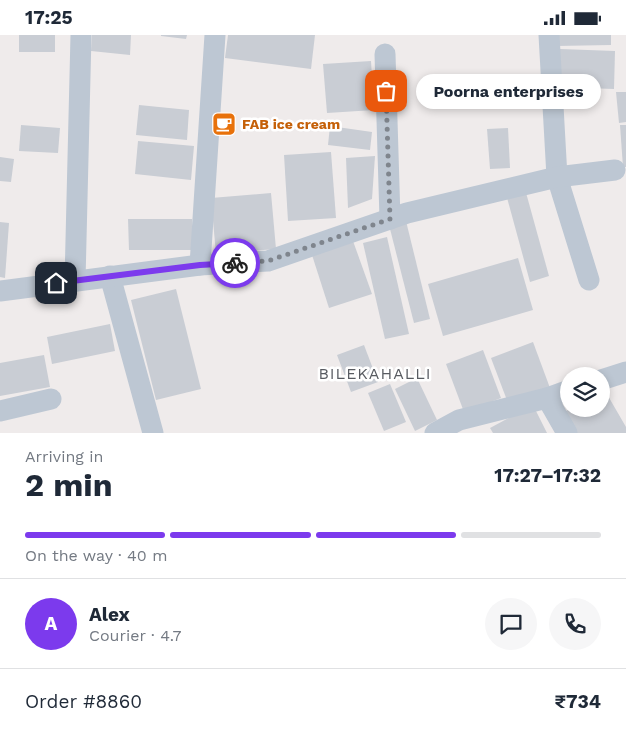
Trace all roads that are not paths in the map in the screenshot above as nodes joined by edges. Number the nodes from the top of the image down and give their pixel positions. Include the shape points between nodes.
1 (81, 35) edge
2 (216, 35) edge
3 (549, 35) edge
4 (385, 54) dead end
5 (615, 170) dead end
6 (557, 177) junction
7 (390, 219) junction
8 (200, 265) junction
9 (110, 276) junction
10 (588, 280) dead end
11 (75, 281) junction
12 (0, 291) edge
13 (626, 372) edge
14 (610, 377) edge
15 (560, 394) edge
16 (547, 398) junction
17 (51, 399) dead end
18 (0, 411) edge
19 (153, 433) edge
20 (434, 433) edge
21 (568, 433) edge

1 - 11 street
2 - 8 street
3 - 6 street
4 - 7 street
5 - 6 street
6 - 7 street
6 - 10 street
7 - 8 street via 268,261
8 - 9 street
9 - 11 street
9 - 19 street
11 - 12 street
13 - 14 street
15 - 16 street
16 - 20 street via 460,420
16 - 21 street
17 - 18 street

